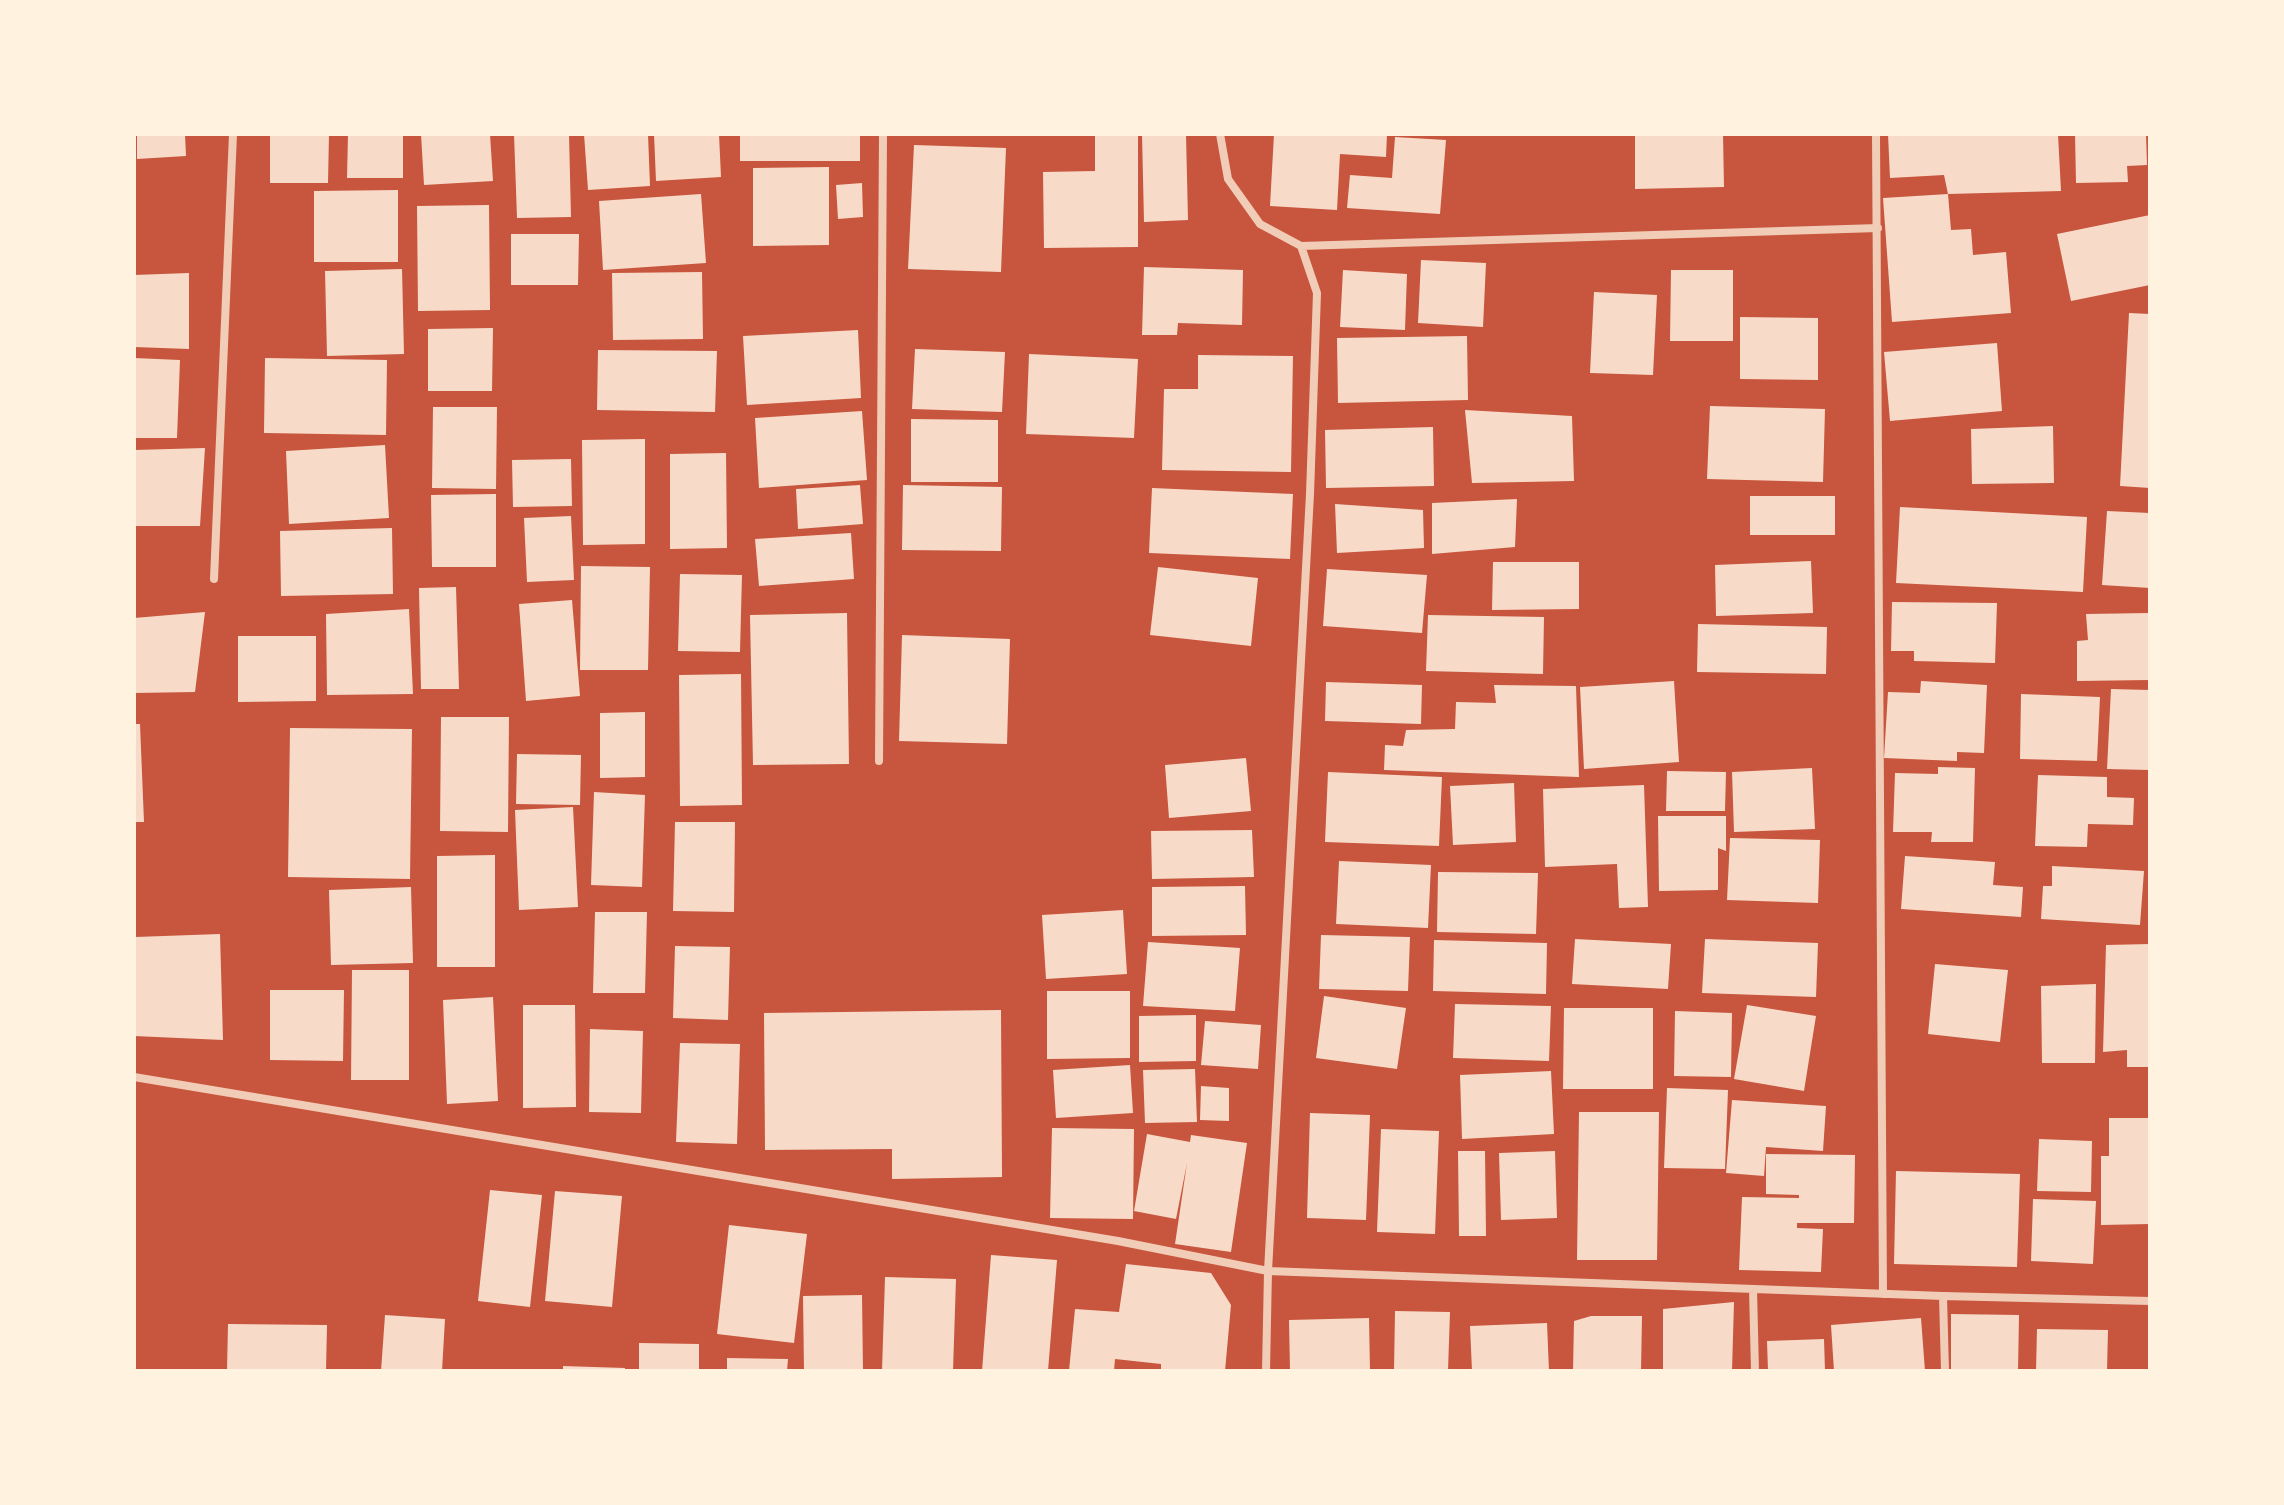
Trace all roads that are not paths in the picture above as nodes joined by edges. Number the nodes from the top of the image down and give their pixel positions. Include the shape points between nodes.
1 (233, 134) edge
2 (883, 134) edge
3 (1220, 134) edge
4 (1876, 134) edge
5 (1878, 228) junction
6 (1301, 246) junction
7 (214, 579) dead end
8 (879, 761) dead end
9 (134, 1077) edge
10 (1268, 1271) junction
11 (1753, 1289) junction
12 (1883, 1294) junction
13 (1943, 1296) junction
14 (2150, 1301) edge
15 (1266, 1371) edge
16 (1755, 1371) edge
17 (1945, 1371) edge

1 - 7 street
2 - 8 street
3 - 6 street via 1228,179 1260,224
4 - 5 street
5 - 6 street
5 - 12 street
6 - 10 street via 1317,293
9 - 10 street via 1118,1241
10 - 11 street
10 - 15 street
11 - 12 street
11 - 16 street
12 - 13 street
13 - 14 street
13 - 17 street

